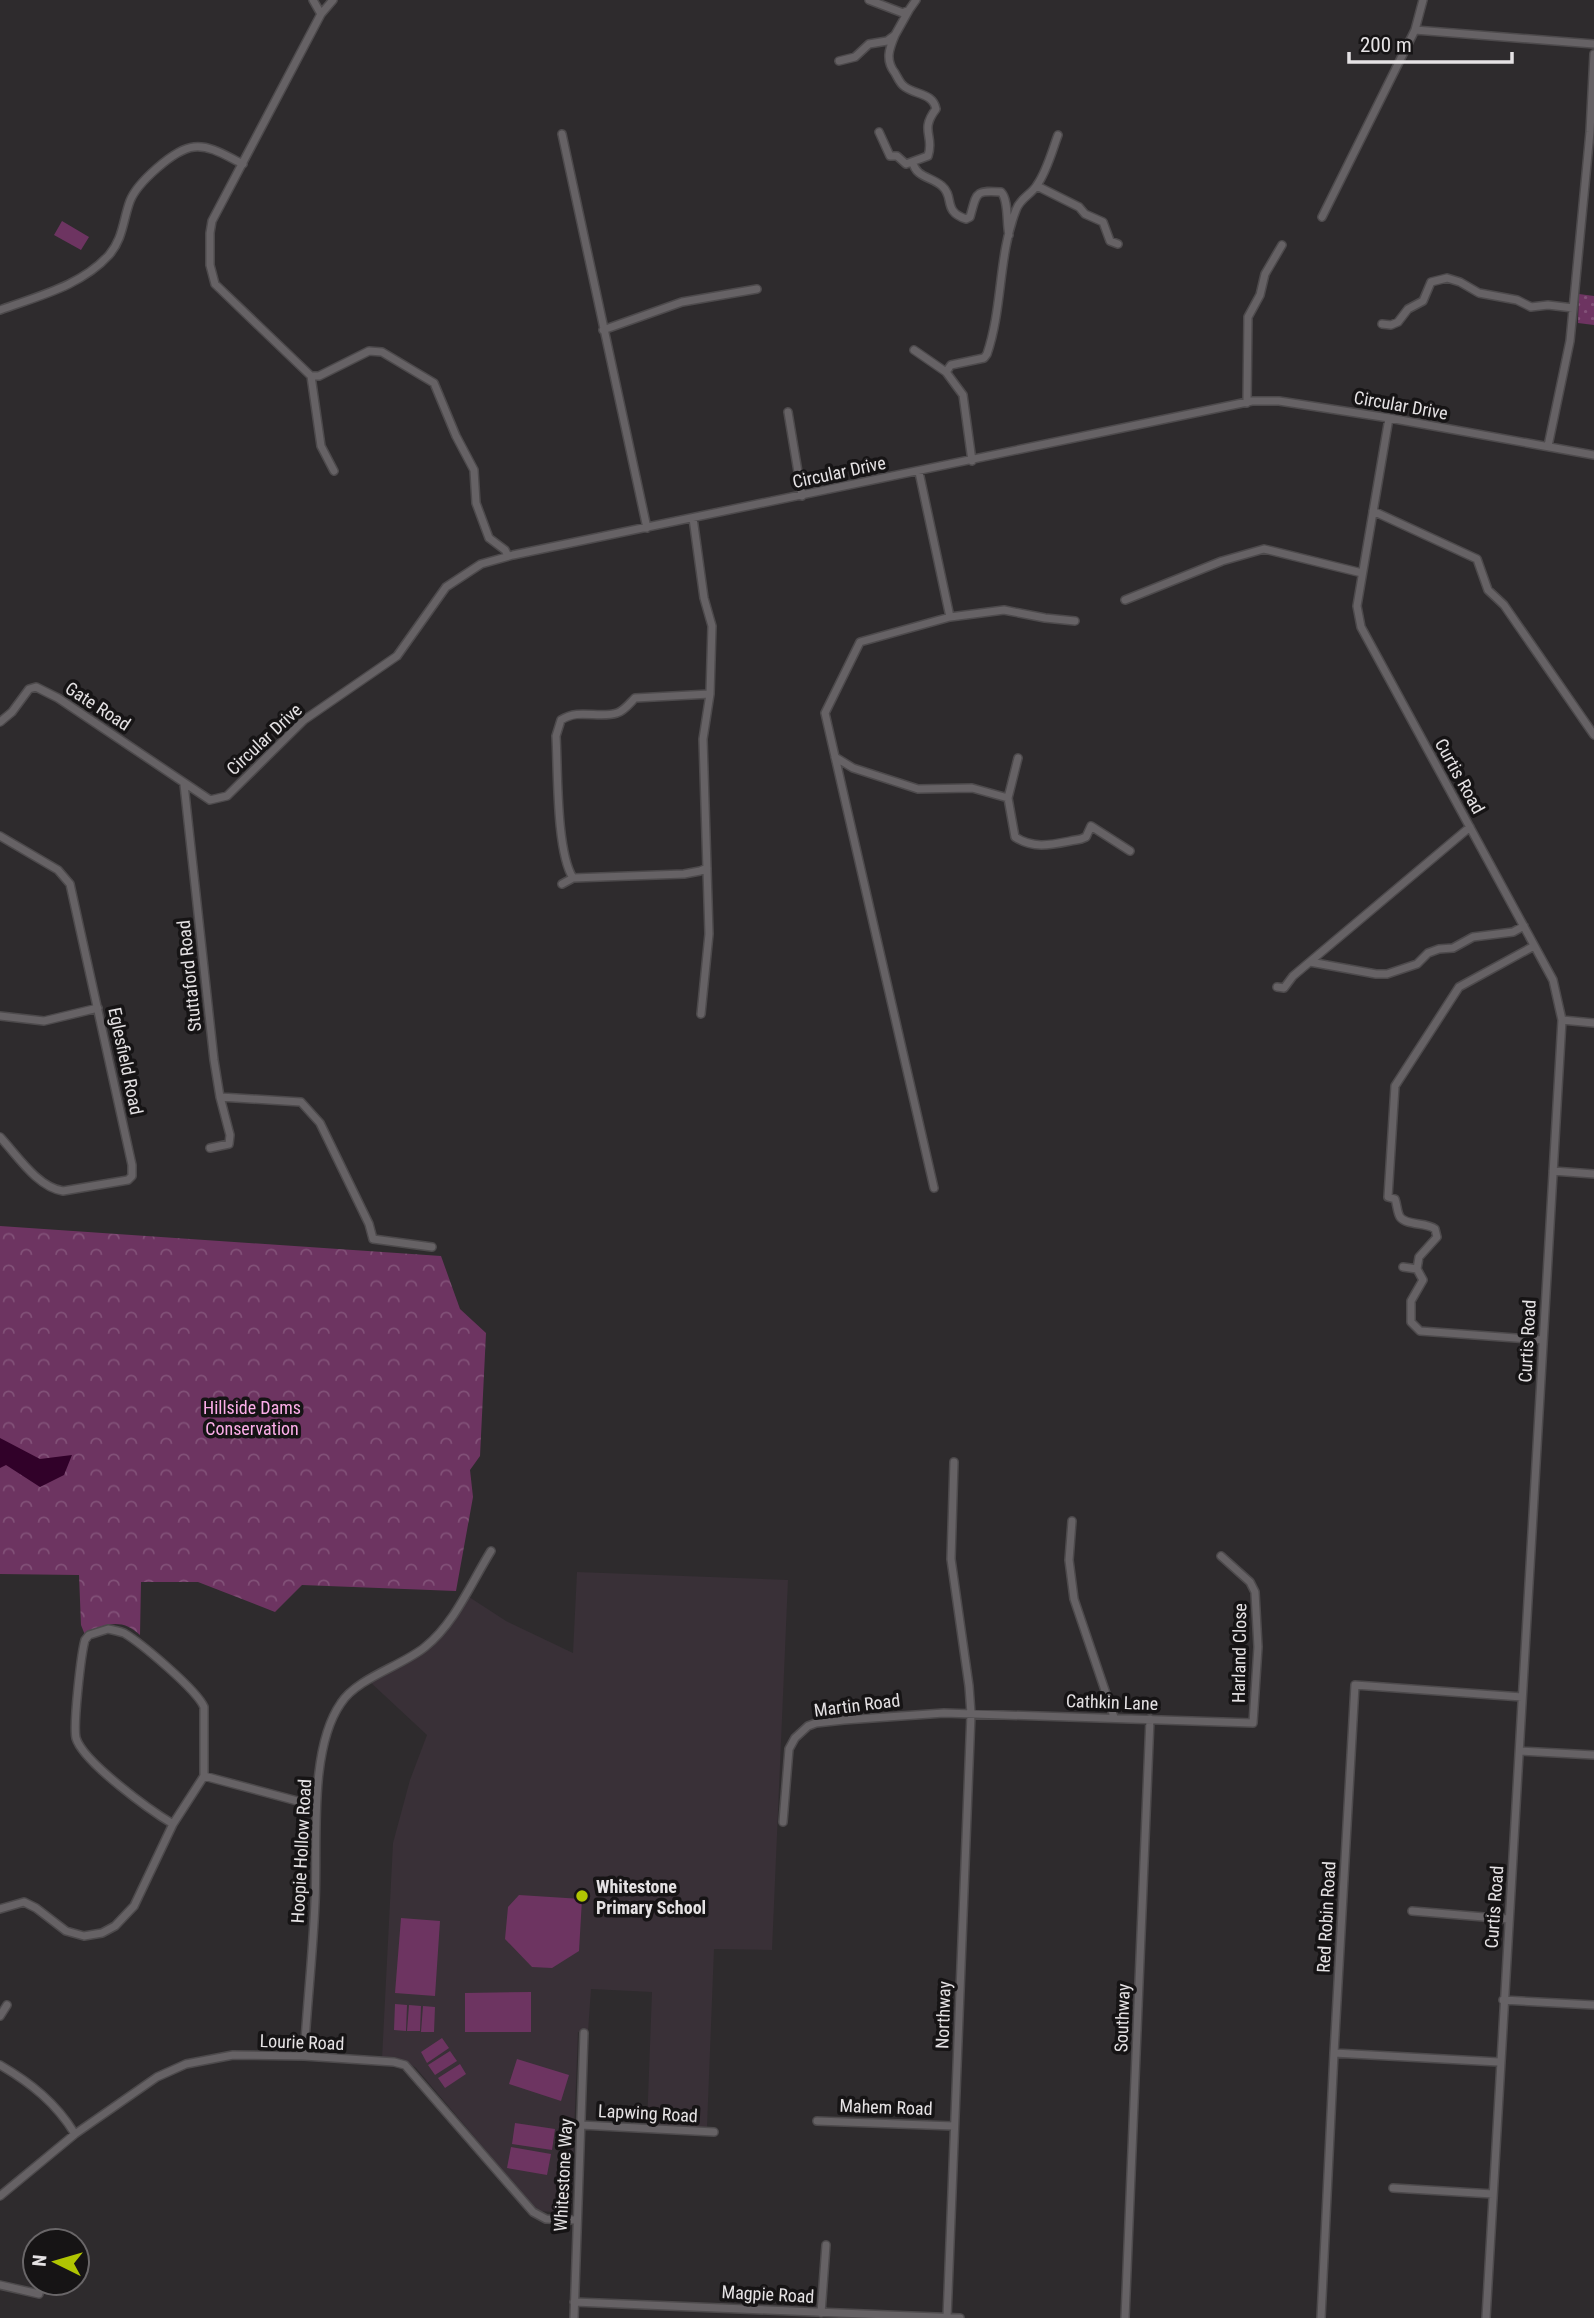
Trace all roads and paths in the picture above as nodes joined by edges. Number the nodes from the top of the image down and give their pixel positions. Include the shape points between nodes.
1 (313, 0) edge
2 (333, 0) edge
3 (869, 0) edge
4 (916, 0) edge
5 (1423, 0) edge
6 (909, 10) junction
7 (321, 15) junction
8 (1415, 30) junction
9 (895, 35) junction
10 (1594, 44) edge
11 (1594, 54) edge
12 (839, 61) dead end
13 (879, 132) dead end
14 (562, 134) dead end
15 (1058, 135) dead end
16 (914, 162) junction
17 (243, 164) junction
18 (1037, 186) junction
19 (1322, 217) dead end
20 (1009, 235) junction
21 (1118, 244) dead end
22 (1282, 245) dead end
23 (757, 289) dead end
24 (1573, 308) junction
25 (0, 310) edge
26 (1382, 324) dead end
27 (603, 330) junction
28 (914, 350) dead end
29 (946, 372) junction
30 (311, 376) junction
31 (1247, 402) junction
32 (788, 412) dead end
33 (1389, 418) junction
34 (1548, 446) junction
35 (1594, 455) edge
36 (972, 461) junction
37 (334, 471) dead end
38 (919, 472) junction
39 (802, 496) junction
40 (1373, 511) junction
41 (693, 518) junction
42 (647, 528) junction
43 (508, 556) junction
44 (1362, 573) junction
45 (1125, 600) dead end
46 (950, 617) junction
47 (1074, 621) dead end
48 (710, 694) junction
49 (0, 722) edge
50 (1594, 736) edge
51 (835, 757) junction
52 (1017, 758) dead end
53 (184, 784) junction
54 (1008, 798) junction
55 (1470, 827) junction
56 (0, 836) edge
57 (1130, 851) dead end
58 (707, 868) junction
59 (573, 878) junction
60 (562, 884) dead end
61 (1524, 926) junction
62 (1534, 946) junction
63 (1310, 962) junction
64 (1277, 987) dead end
65 (98, 1008) junction
66 (701, 1014) dead end
67 (0, 1016) edge
68 (1562, 1020) junction
69 (1594, 1023) edge
70 (220, 1097) junction
71 (0, 1137) edge
72 (210, 1147) dead end
73 (1553, 1171) junction
74 (1594, 1174) edge
75 (934, 1188) dead end
76 (432, 1247) dead end
77 (1403, 1267) dead end
78 (1418, 1269) junction
79 (1543, 1340) junction
80 (954, 1462) dead end
81 (1072, 1521) dead end
82 (491, 1551) dead end
83 (1221, 1556) dead end
84 (1522, 1697) junction
85 (971, 1714) junction
86 (1114, 1717) junction
87 (1150, 1719) junction
88 (1253, 1723) joint
89 (1521, 1751) junction
90 (1594, 1755) edge
91 (204, 1776) junction
92 (316, 1807) junction
93 (783, 1822) dead end
94 (173, 1824) junction
95 (0, 1909) edge
96 (1412, 1911) dead end
97 (1508, 1919) junction
98 (1503, 2000) junction
99 (7, 2005) dead end
100 (1594, 2005) edge
101 (0, 2016) edge
102 (584, 2033) dead end
103 (1334, 2053) junction
104 (304, 2056) junction
105 (1500, 2062) junction
106 (0, 2065) edge
107 (817, 2121) dead end
108 (581, 2125) junction
109 (954, 2126) junction
110 (714, 2132) dead end
111 (75, 2134) junction
112 (1393, 2188) dead end
113 (1493, 2194) junction
114 (0, 2196) edge
115 (576, 2220) junction
116 (826, 2245) dead end
117 (0, 2285) edge
118 (21, 2290) edge
119 (574, 2302) junction
120 (821, 2313) junction
121 (809, 2315) edge
122 (574, 2318) edge
123 (947, 2318) edge
124 (960, 2318) edge
125 (1125, 2318) edge
126 (1321, 2318) edge
127 (1486, 2318) edge

1 - 7 street
2 - 7 street
3 - 6 street via 902,13
4 - 6 street
5 - 8 street
6 - 9 street
7 - 17 street
8 - 10 street
8 - 19 street
9 - 12 street
9 - 16 street via 888,56 890,67 901,84 930,98 936,109 926,127 928,156
11 - 24 street
13 - 16 street via 890,156 906,164
14 - 27 street
15 - 18 street
16 - 20 street via 919,173 942,186 956,216 970,217 983,190 1001,192
17 - 25 street via 204,147 184,149 137,187 116,246 107,257 74,282
17 - 30 street via 211,227 212,276 218,289
18 - 20 street via 1021,200
18 - 21 street via 1103,222 1110,241
20 - 29 street via 987,354 951,365
22 - 31 street via 1248,317
23 - 27 street via 682,302
24 - 26 street via 1531,307 1479,293 1447,278 1431,282 1423,301 1408,309 1398,322
24 - 34 street
27 - 42 street
28 - 29 street
29 - 36 street via 963,395
30 - 37 street via 321,446
30 - 43 street via 369,351 382,352 434,383 474,470 476,503 489,538
31 - 33 street, Circular Drive via 1279,401
31 - 36 street, Circular Drive
32 - 39 street
33 - 34 street, Circular Drive
33 - 40 street, Curtis Road
34 - 35 street, Circular Drive
36 - 38 street, Circular Drive
38 - 39 street, Circular Drive
38 - 46 street
39 - 41 street, Circular Drive
40 - 44 street, Curtis Road
40 - 50 street via 1478,559 1488,590 1504,604
41 - 42 street, Circular Drive
41 - 48 street via 712,626
42 - 43 street, Circular Drive
43 - 53 street, Circular Drive via 481,564 446,587 397,656 304,720 227,796 210,800
44 - 45 street via 1264,549
44 - 55 street, Curtis Road via 1357,606 1361,627
46 - 47 street via 1004,610
46 - 51 street via 860,642 825,713
48 - 58 street via 703,739
48 - 59 street via 635,698 615,714 573,713 561,720 556,736 563,847
49 - 53 street, Gate Road via 36,687
51 - 54 street via 853,768 918,789 972,788
51 - 75 street
52 - 54 street
53 - 70 street, Stuttaford Road
54 - 57 street via 1014,837 1026,845 1081,839 1091,826
55 - 61 street, Curtis Road
55 - 63 street
56 - 65 street, Eglesfield Road via 68,880
58 - 59 street via 684,874
58 - 66 street via 709,934
59 - 60 street
61 - 62 street, Curtis Road
61 - 63 street via 1513,932 1473,937 1387,974
62 - 68 street, Curtis Road via 1553,980
62 - 78 street via 1459,987 1395,1086 1388,1197 1395,1199 1403,1219 1430,1225 1437,1237 1419,1257
63 - 64 street via 1284,988
65 - 67 street via 44,1021
65 - 71 street, Eglesfield Road via 132,1176 55,1190
68 - 69 street
68 - 73 street, Curtis Road
70 - 72 street, Stuttaford Road via 229,1144
70 - 76 street via 301,1102 320,1123 373,1239
73 - 74 street
73 - 79 street, Curtis Road
77 - 78 street
78 - 79 street via 1423,1280 1411,1301 1411,1322 1420,1331
79 - 84 street, Curtis Road
80 - 85 street, Northway via 951,1559
81 - 86 street via 1069,1560 1074,1599
82 - 92 street, Hoopie Hollow Road via 436,1637 340,1703 324,1745
83 - 88 street, Harland Close via 1250,1581 1255,1592 1258,1647
84 - 89 street, Curtis Road
84 - 103 street, Red Robin Road via 1355,1685
85 - 86 street, Cathkin Lane
85 - 93 street, Martin Road via 894,1715 808,1726 789,1748
85 - 109 street, Northway
86 - 87 street, Cathkin Lane
87 - 88 street, Cathkin Lane
87 - 125 street, Southway
89 - 90 street
89 - 97 street, Curtis Road
91 - 92 street
91 - 94 street
91 - 94 street via 205,1720 198,1698 125,1634 102,1630 89,1635 75,1730 79,1745 134,1799
92 - 104 street, Hoopie Hollow Road
94 - 95 street via 134,1906 102,1933 84,1936 66,1931 24,1902
96 - 97 street
97 - 98 street, Curtis Road
98 - 100 street
98 - 105 street, Curtis Road
99 - 101 street
102 - 108 street, Whitestone Way
103 - 105 street
103 - 126 street, Red Robin Road
104 - 111 street, Lourie Road via 233,2055 186,2064 157,2077
104 - 115 street, Lourie Road via 405,2064 533,2213 546,2219
105 - 113 street, Curtis Road
106 - 111 street via 48,2099
107 - 109 street, Mahem Road
108 - 110 street, Lapwing Road
108 - 115 street, Whitestone Way
109 - 123 street, Northway
111 - 114 street, Lourie Road
112 - 113 street
113 - 127 street, Curtis Road
115 - 119 street, Whitestone Way
116 - 120 street
117 - 118 street
119 - 121 street, Magpie Road
119 - 122 street, Whitestone Way
120 - 121 street, Magpie Road
120 - 123 street, Magpie Road
123 - 124 street, Magpie Road

